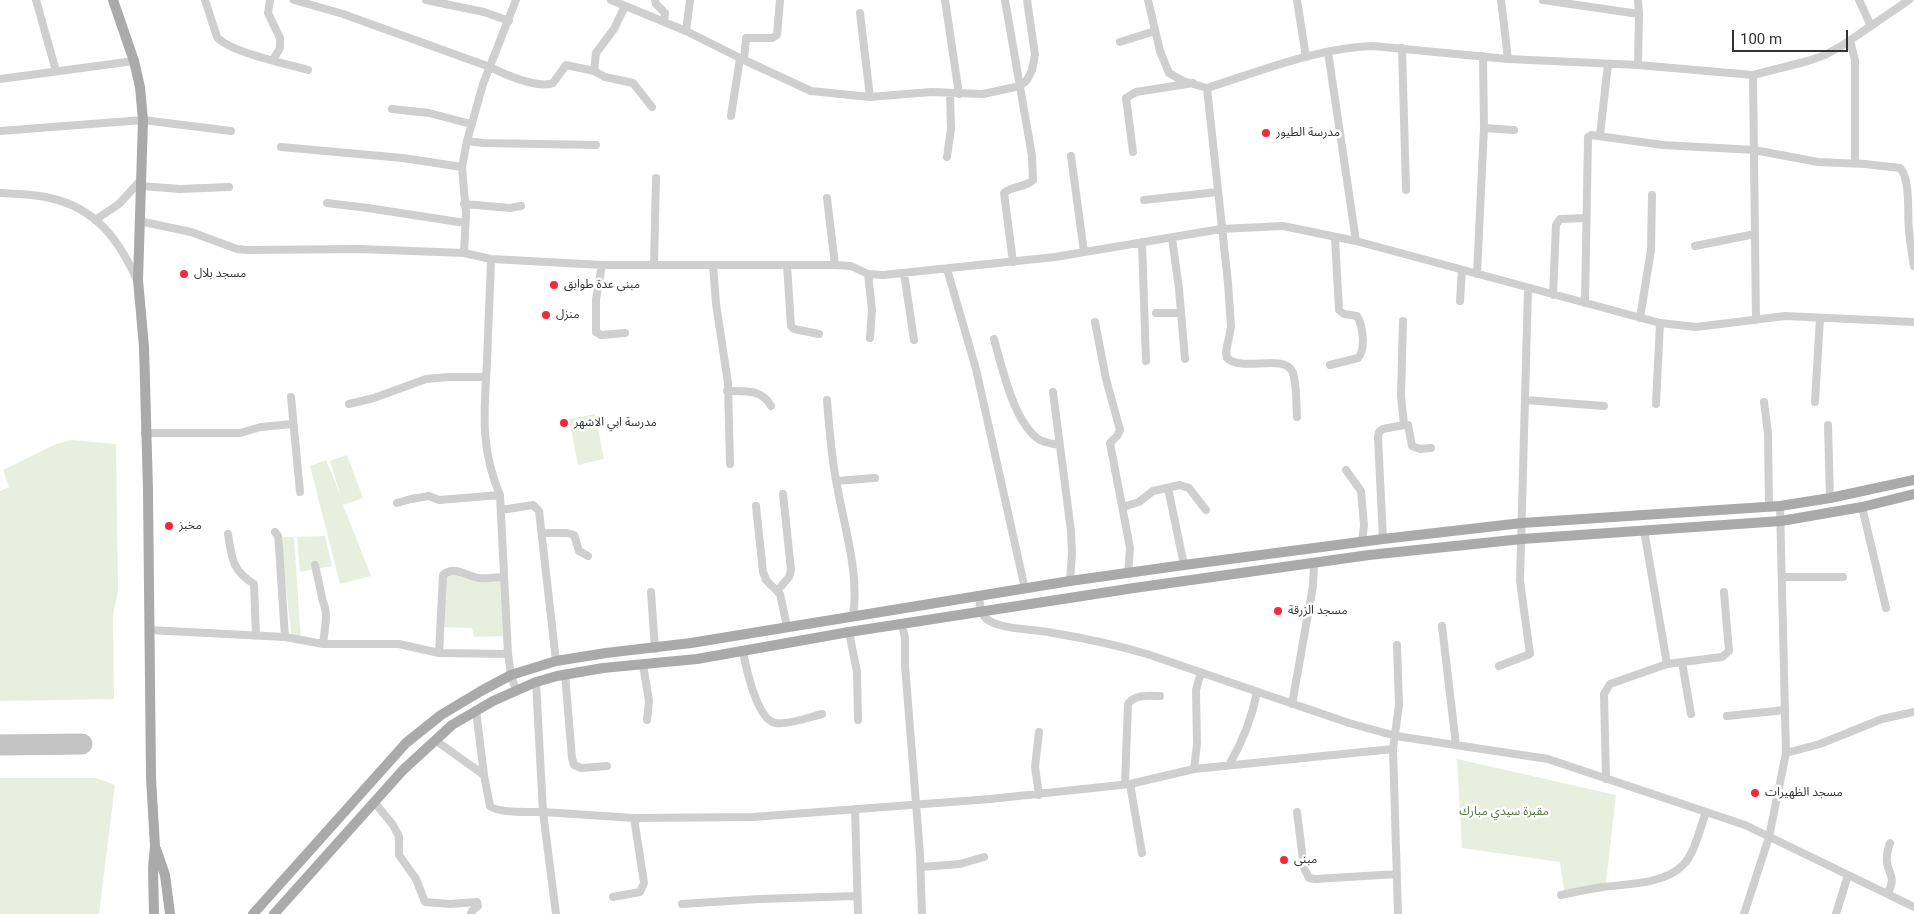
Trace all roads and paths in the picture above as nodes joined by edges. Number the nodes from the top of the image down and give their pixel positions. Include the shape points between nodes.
1 (36, 0) edge
2 (113, 0) edge
3 (206, 0) edge
4 (270, 0) edge
5 (294, 0) edge
6 (429, 0) edge
7 (516, 0) edge
8 (611, 0) edge
9 (655, 0) edge
10 (690, 0) edge
11 (780, 0) edge
12 (946, 0) edge
13 (1006, 0) edge
14 (1027, 0) edge
15 (1148, 0) edge
16 (1297, 0) edge
17 (1502, 0) edge
18 (1543, 0) edge
19 (1638, 0) edge
20 (1859, 0) edge
21 (1909, 0) edge
22 (624, 6) junction
23 (860, 13) dead end
24 (1639, 14) junction
25 (509, 21) junction
26 (664, 22) junction
27 (1871, 26) junction
28 (686, 31) junction
29 (1155, 31) junction
30 (1850, 41) junction
31 (1120, 42) dead end
32 (1402, 48) junction
33 (1328, 52) junction
34 (1483, 56) junction
35 (1306, 57) junction
36 (742, 59) junction
37 (1508, 59) junction
38 (273, 60) junction
39 (134, 61) junction
40 (1608, 64) junction
41 (1638, 65) junction
42 (490, 67) junction
43 (308, 70) dead end
44 (56, 71) junction
45 (594, 71) junction
46 (1753, 76) junction
47 (0, 79) edge
48 (1193, 83) junction
49 (1020, 86) junction
50 (1207, 88) junction
51 (950, 93) junction
52 (959, 94) junction
53 (870, 97) junction
54 (652, 107) dead end
55 (392, 109) dead end
56 (730, 116) dead end
57 (143, 120) junction
58 (471, 124) junction
59 (1484, 128) junction
60 (1514, 130) dead end
61 (0, 131) edge
62 (231, 131) dead end
63 (1600, 135) junction
64 (466, 141) junction
65 (596, 145) dead end
66 (281, 148) dead end
67 (1754, 150) junction
68 (1133, 152) dead end
69 (1071, 156) dead end
70 (947, 158) dead end
71 (1855, 163) junction
72 (462, 167) junction
73 (656, 178) dead end
74 (140, 184) junction
75 (1910, 186) edge
76 (229, 187) dead end
77 (1406, 190) dead end
78 (1218, 192) junction
79 (0, 193) edge
80 (1652, 195) dead end
81 (827, 198) dead end
82 (1144, 200) dead end
83 (327, 203) dead end
84 (464, 204) junction
85 (521, 206) dead end
86 (1586, 218) junction
87 (95, 220) junction
88 (139, 221) junction
89 (465, 223) junction
90 (1221, 229) junction
91 (1755, 234) junction
92 (1335, 237) junction
93 (1172, 238) junction
94 (1356, 241) junction
95 (1142, 242) junction
96 (1695, 246) dead end
97 (1084, 252) junction
98 (464, 253) junction
99 (491, 259) junction
100 (1013, 262) junction
101 (602, 265) junction
102 (654, 265) junction
103 (713, 265) junction
104 (787, 265) junction
105 (835, 265) junction
106 (1914, 266) edge
107 (947, 269) junction
108 (1462, 270) junction
109 (904, 273) junction
110 (868, 274) junction
111 (1477, 274) junction
112 (138, 280) junction
113 (1528, 288) junction
114 (1553, 295) junction
115 (1460, 301) dead end
116 (1585, 304) junction
117 (1156, 312) dead end
118 (1181, 313) junction
119 (1640, 318) junction
120 (1820, 318) junction
121 (1756, 320) junction
122 (1402, 321) dead end
123 (1096, 322) dead end
124 (1914, 322) edge
125 (1660, 323) junction
126 (625, 333) dead end
127 (819, 334) dead end
128 (870, 338) dead end
129 (994, 339) dead end
130 (914, 340) dead end
131 (1185, 359) dead end
132 (1146, 361) dead end
133 (1330, 365) dead end
134 (486, 377) junction
135 (727, 391) junction
136 (1053, 392) dead end
137 (291, 397) dead end
138 (827, 400) dead end
139 (1525, 400) junction
140 (1764, 402) dead end
141 (1815, 402) dead end
142 (349, 404) dead end
143 (1656, 404) dead end
144 (771, 406) dead end
145 (1604, 406) dead end
146 (1297, 417) dead end
147 (292, 424) junction
148 (1404, 425) junction
149 (1828, 425) dead end
150 (145, 433) junction
151 (1059, 444) junction
152 (1431, 448) dead end
153 (730, 464) dead end
154 (1346, 470) dead end
155 (875, 478) dead end
156 (1914, 480) edge
157 (836, 481) junction
158 (1168, 488) junction
159 (300, 492) dead end
160 (783, 494) dead end
161 (1914, 494) edge
162 (500, 495) junction
163 (1830, 498) junction
164 (397, 503) dead end
165 (756, 506) dead end
166 (1780, 506) junction
167 (1123, 507) junction
168 (1770, 507) junction
169 (1862, 507) junction
170 (501, 510) junction
171 (1206, 510) dead end
172 (1780, 521) junction
173 (1522, 523) junction
174 (1644, 530) junction
175 (275, 532) dead end
176 (543, 533) junction
177 (228, 534) dead end
178 (1383, 539) junction
179 (1522, 539) junction
180 (1362, 542) junction
181 (588, 556) dead end
182 (1314, 563) junction
183 (315, 565) dead end
184 (1184, 565) junction
185 (1128, 574) junction
186 (504, 577) junction
187 (1782, 577) junction
188 (1843, 577) dead end
189 (1070, 581) junction
190 (1025, 589) junction
191 (778, 590) junction
192 (651, 592) dead end
193 (1724, 592) dead end
194 (978, 596) junction
195 (1886, 608) dead end
196 (981, 612) junction
197 (853, 616) junction
198 (902, 624) junction
199 (1442, 626) dead end
200 (787, 627) junction
201 (149, 630) junction
202 (849, 632) junction
203 (256, 636) junction
204 (285, 637) junction
205 (322, 644) junction
206 (1397, 645) dead end
207 (655, 648) junction
208 (439, 652) junction
209 (743, 652) junction
210 (508, 654) junction
211 (556, 661) junction
212 (1682, 662) junction
213 (1666, 664) junction
214 (643, 665) junction
215 (1499, 666) dead end
216 (1201, 672) junction
217 (565, 674) junction
218 (511, 675) junction
219 (536, 682) junction
220 (516, 690) junction
221 (1257, 692) junction
222 (1160, 696) dead end
223 (1292, 704) junction
224 (476, 710) junction
225 (1785, 710) junction
226 (1914, 712) edge
227 (822, 714) dead end
228 (1691, 714) dead end
229 (1727, 716) dead end
230 (647, 720) dead end
231 (858, 720) dead end
232 (1039, 732) dead end
233 (1396, 736) junction
234 (436, 740) junction
235 (1456, 745) junction
236 (1393, 750) junction
237 (1786, 753) junction
238 (1229, 764) junction
239 (607, 766) dead end
240 (1194, 769) junction
241 (484, 775) junction
242 (1606, 778) junction
243 (1127, 784) junction
244 (1039, 795) junction
245 (375, 803) junction
246 (916, 804) junction
247 (855, 809) junction
248 (543, 812) junction
249 (1297, 812) dead end
250 (1706, 812) junction
251 (634, 818) junction
252 (1769, 837) junction
253 (1890, 843) dead end
254 (155, 846) junction
255 (1142, 853) dead end
256 (984, 857) dead end
257 (920, 867) junction
258 (1397, 874) junction
259 (1848, 875) junction
260 (1888, 894) junction
261 (1561, 895) dead end
262 (857, 896) junction
263 (613, 897) dead end
264 (682, 904) dead end
265 (1914, 907) edge
266 (154, 914) edge
267 (170, 914) edge
268 (253, 914) edge
269 (274, 914) edge
270 (471, 914) edge
271 (556, 914) edge
272 (858, 914) edge
273 (922, 914) edge
274 (1398, 914) edge
275 (1744, 914) edge
276 (1836, 914) edge
277 (1912, 914) edge

1 - 44 street
2 - 39 main road
3 - 38 street via 221,42
4 - 38 street via 268,12 280,38 280,48
5 - 42 street via 343,14
6 - 25 street
7 - 25 street
8 - 22 street
9 - 26 street via 665,13
10 - 28 street
11 - 36 street via 777,35 772,38 746,38
12 - 52 street
13 - 49 street
14 - 49 street via 1035,55 1032,70
15 - 29 street
16 - 35 street
17 - 37 street
18 - 24 street
19 - 24 street
20 - 27 street
21 - 27 street
22 - 26 street
22 - 45 street via 614,29 596,53
23 - 53 street
24 - 41 street
25 - 42 street
26 - 28 street
27 - 30 street
28 - 36 street
29 - 31 street
29 - 48 street via 1169,73
30 - 46 street via 1808,61
30 - 71 street via 1855,60
32 - 33 street via 1360,46
32 - 34 street
32 - 77 street
33 - 35 street
33 - 94 street
34 - 37 street
34 - 59 street
35 - 50 street
36 - 53 street via 812,91
36 - 56 street
37 - 40 street
38 - 43 street
39 - 44 street
39 - 57 main road
40 - 41 street
40 - 63 street
41 - 46 street
42 - 45 street via 541,85 553,83 566,66
42 - 58 street
44 - 47 street
45 - 54 street via 634,84
46 - 67 street
48 - 50 street
48 - 68 street via 1136,92 1126,98
49 - 52 street via 983,94
49 - 100 street via 1033,180 1004,193
50 - 78 street
51 - 52 street
51 - 53 street
51 - 70 street via 952,116
55 - 58 street via 430,113
57 - 61 street
57 - 62 street
57 - 74 main road
58 - 64 street
59 - 60 street
59 - 111 street
63 - 67 street via 1663,145
63 - 86 street via 1588,137
64 - 65 street
64 - 72 street
66 - 72 street via 403,158
67 - 71 street via 1818,162
67 - 91 street
69 - 97 street
71 - 75 street via 1900,168
72 - 84 street
73 - 102 street
74 - 76 street via 180,189
74 - 87 street
74 - 88 main road
75 - 106 street via 1909,229
78 - 82 street
78 - 90 street
79 - 87 street via 58,200 81,209
80 - 119 street via 1651,250
81 - 105 street
83 - 89 street
84 - 85 street
84 - 89 street
86 - 114 street via 1560,219 1556,225
86 - 116 street
87 - 112 street via 117,242
88 - 98 street via 191,232 237,249
88 - 112 main road
89 - 98 street
90 - 92 street via 1283,226
90 - 93 street
90 - 146 street via 1231,327 1227,358 1244,365 1282,363 1289,366 1293,373
91 - 96 street
91 - 121 street
92 - 94 street
92 - 133 street via 1339,310 1357,316 1362,348 1358,358
93 - 95 street
93 - 118 street
94 - 108 street
95 - 97 street
95 - 132 street
97 - 100 street
98 - 99 street
99 - 101 street
99 - 134 street
100 - 107 street
101 - 102 street
101 - 126 street via 596,299 596,332 601,335
102 - 103 street
103 - 104 street
103 - 135 street
104 - 105 street
104 - 127 street via 791,326 794,330
105 - 110 street via 851,266
107 - 109 street
107 - 190 street via 976,369
108 - 111 street
108 - 115 street
109 - 110 street
109 - 130 street
110 - 128 street via 872,310
111 - 113 street
112 - 150 main road via 144,347
113 - 114 street
113 - 139 street
114 - 116 street
116 - 119 street
117 - 118 street
118 - 131 street
119 - 125 street
120 - 121 street via 1785,316
120 - 124 street
120 - 141 street
121 - 125 street via 1696,327
122 - 148 street
123 - 167 street via 1106,379 1120,430 1110,443
125 - 143 street
129 - 151 street via 1008,391 1024,422 1039,439
134 - 142 street via 426,379
134 - 162 street via 486,452
135 - 144 street via 758,393
135 - 153 street
136 - 151 street
137 - 147 street
138 - 157 street
139 - 145 street
139 - 173 street
140 - 168 street
147 - 150 street via 240,433
147 - 159 street
148 - 152 street via 1410,428 1412,446 1420,450
148 - 178 street via 1379,432
149 - 163 street
150 - 201 main road
151 - 189 street via 1071,531
154 - 180 street via 1361,491
155 - 157 street
156 - 163 main road
157 - 197 street via 854,581 856,601
158 - 167 street via 1153,491 1140,502
158 - 171 street via 1180,485 1189,488
158 - 184 street
160 - 191 street via 791,570
161 - 169 main road
162 - 164 street via 439,500 429,496
162 - 170 street
163 - 166 main road
165 - 191 street via 763,572 766,580
166 - 168 main road
166 - 172 street
167 - 185 street via 1130,548
168 - 173 main road
169 - 172 main road
169 - 195 street
170 - 176 street via 533,505 540,511
170 - 186 street
172 - 174 main road
172 - 187 street
173 - 178 main road
173 - 179 street
174 - 179 main road
174 - 213 street
175 - 204 street
176 - 181 street via 574,535 579,551
176 - 211 street
177 - 203 street via 234,564 246,580 254,584
178 - 180 main road
179 - 182 main road
179 - 215 street via 1520,581 1530,654
180 - 184 main road
182 - 196 main road
182 - 223 street via 1313,586
183 - 205 street via 325,606
184 - 185 main road
185 - 189 main road
186 - 208 street via 478,578 459,571 443,575
186 - 210 street
187 - 188 street
187 - 225 street
189 - 190 main road
190 - 194 main road
191 - 200 street
192 - 207 street
193 - 212 street via 1729,651 1722,657
194 - 196 street
194 - 197 main road
196 - 198 main road
196 - 216 street via 998,625 1116,645
197 - 200 main road
198 - 202 main road
198 - 246 street
199 - 235 street
200 - 207 main road
201 - 203 street
201 - 254 main road
202 - 209 main road
202 - 231 street via 857,672
203 - 204 street
204 - 205 street
205 - 208 street via 399,644
206 - 233 street via 1400,705
207 - 211 main road
208 - 210 street
209 - 214 main road
209 - 227 street via 752,691 769,720 778,724
210 - 218 street
211 - 218 main road
212 - 213 street
212 - 228 street
213 - 242 street via 1610,684 1604,694
214 - 217 main road
214 - 230 street via 649,701
216 - 221 street
216 - 240 street via 1196,690
217 - 219 main road
217 - 239 street via 574,765 581,768
218 - 220 street
218 - 268 main road via 441,715 406,743
219 - 220 main road
219 - 248 street
220 - 224 main road
221 - 223 street
221 - 238 street via 1245,736
222 - 243 street via 1139,697 1128,704
223 - 233 street
224 - 234 main road
224 - 241 street
225 - 229 street
225 - 237 street
226 - 237 street via 1882,719 1820,744
232 - 244 street via 1035,767
233 - 235 street
233 - 236 street
234 - 241 street
234 - 245 main road via 403,770
235 - 242 street via 1548,759
236 - 238 street
236 - 258 street
237 - 252 street
238 - 240 street
240 - 243 street
241 - 248 street via 489,803 494,809
242 - 250 street
243 - 244 street
243 - 255 street
244 - 246 street
245 - 269 main road
245 - 270 street via 394,825 399,837 399,855 416,879 425,902 477,902 478,906
246 - 247 street
246 - 257 street
247 - 251 street via 753,817
247 - 262 street
248 - 251 street
248 - 271 street
249 - 258 street via 1304,868 1309,878
250 - 252 street
250 - 261 street via 1690,856 1682,866 1663,877
251 - 263 street via 644,883 640,892
252 - 259 street
252 - 275 street
253 - 260 street via 1887,864 1892,882
254 - 266 main road
254 - 267 main road via 165,875
256 - 257 street via 960,864
257 - 273 street
258 - 274 street
259 - 260 street
259 - 276 street
260 - 265 street
262 - 264 street
262 - 272 street
265 - 277 street

